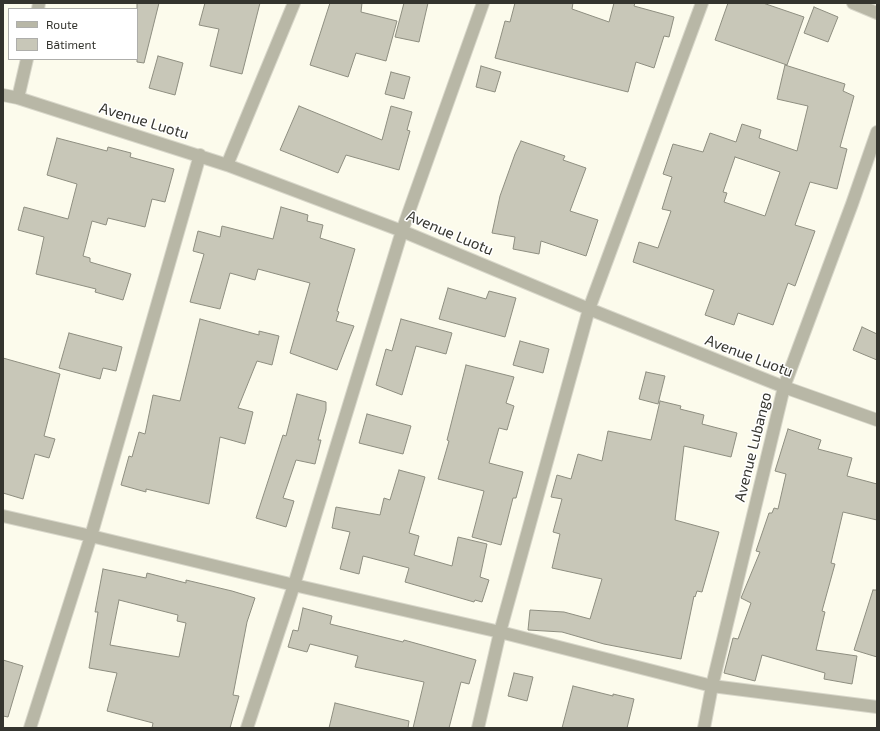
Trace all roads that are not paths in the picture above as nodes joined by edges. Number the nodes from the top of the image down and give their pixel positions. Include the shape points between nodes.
1 (294, 3) edge
2 (483, 3) edge
3 (702, 3) edge
4 (853, 3) edge
5 (877, 13) edge
6 (27, 60) edge
7 (3, 95) edge
8 (18, 98) junction
9 (877, 132) edge
10 (200, 155) junction
11 (227, 165) junction
12 (402, 231) junction
13 (589, 309) junction
14 (784, 387) junction
15 (877, 420) edge
16 (3, 516) edge
17 (91, 536) junction
18 (294, 585) junction
19 (500, 632) junction
20 (712, 686) junction
21 (877, 707) edge
22 (30, 728) edge
23 (247, 728) edge
24 (478, 728) edge
25 (704, 728) edge

1 - 11 street
2 - 12 street
3 - 13 street
4 - 5 street
6 - 8 street
7 - 8 street, Avenue Luotu
8 - 10 street, Avenue Luotu
9 - 14 street, Avenue Lubango
10 - 11 street, Avenue Luotu
10 - 17 street
11 - 12 street, Avenue Luotu
12 - 13 street, Avenue Luotu
12 - 18 street
13 - 14 street, Avenue Luotu
13 - 19 street
14 - 15 street, Avenue Luotu
14 - 20 street, Avenue Lubango
16 - 17 street
17 - 18 street
17 - 22 street
18 - 19 street
18 - 23 street
19 - 20 street
19 - 24 street
20 - 21 street
20 - 25 street, Avenue Lubango

